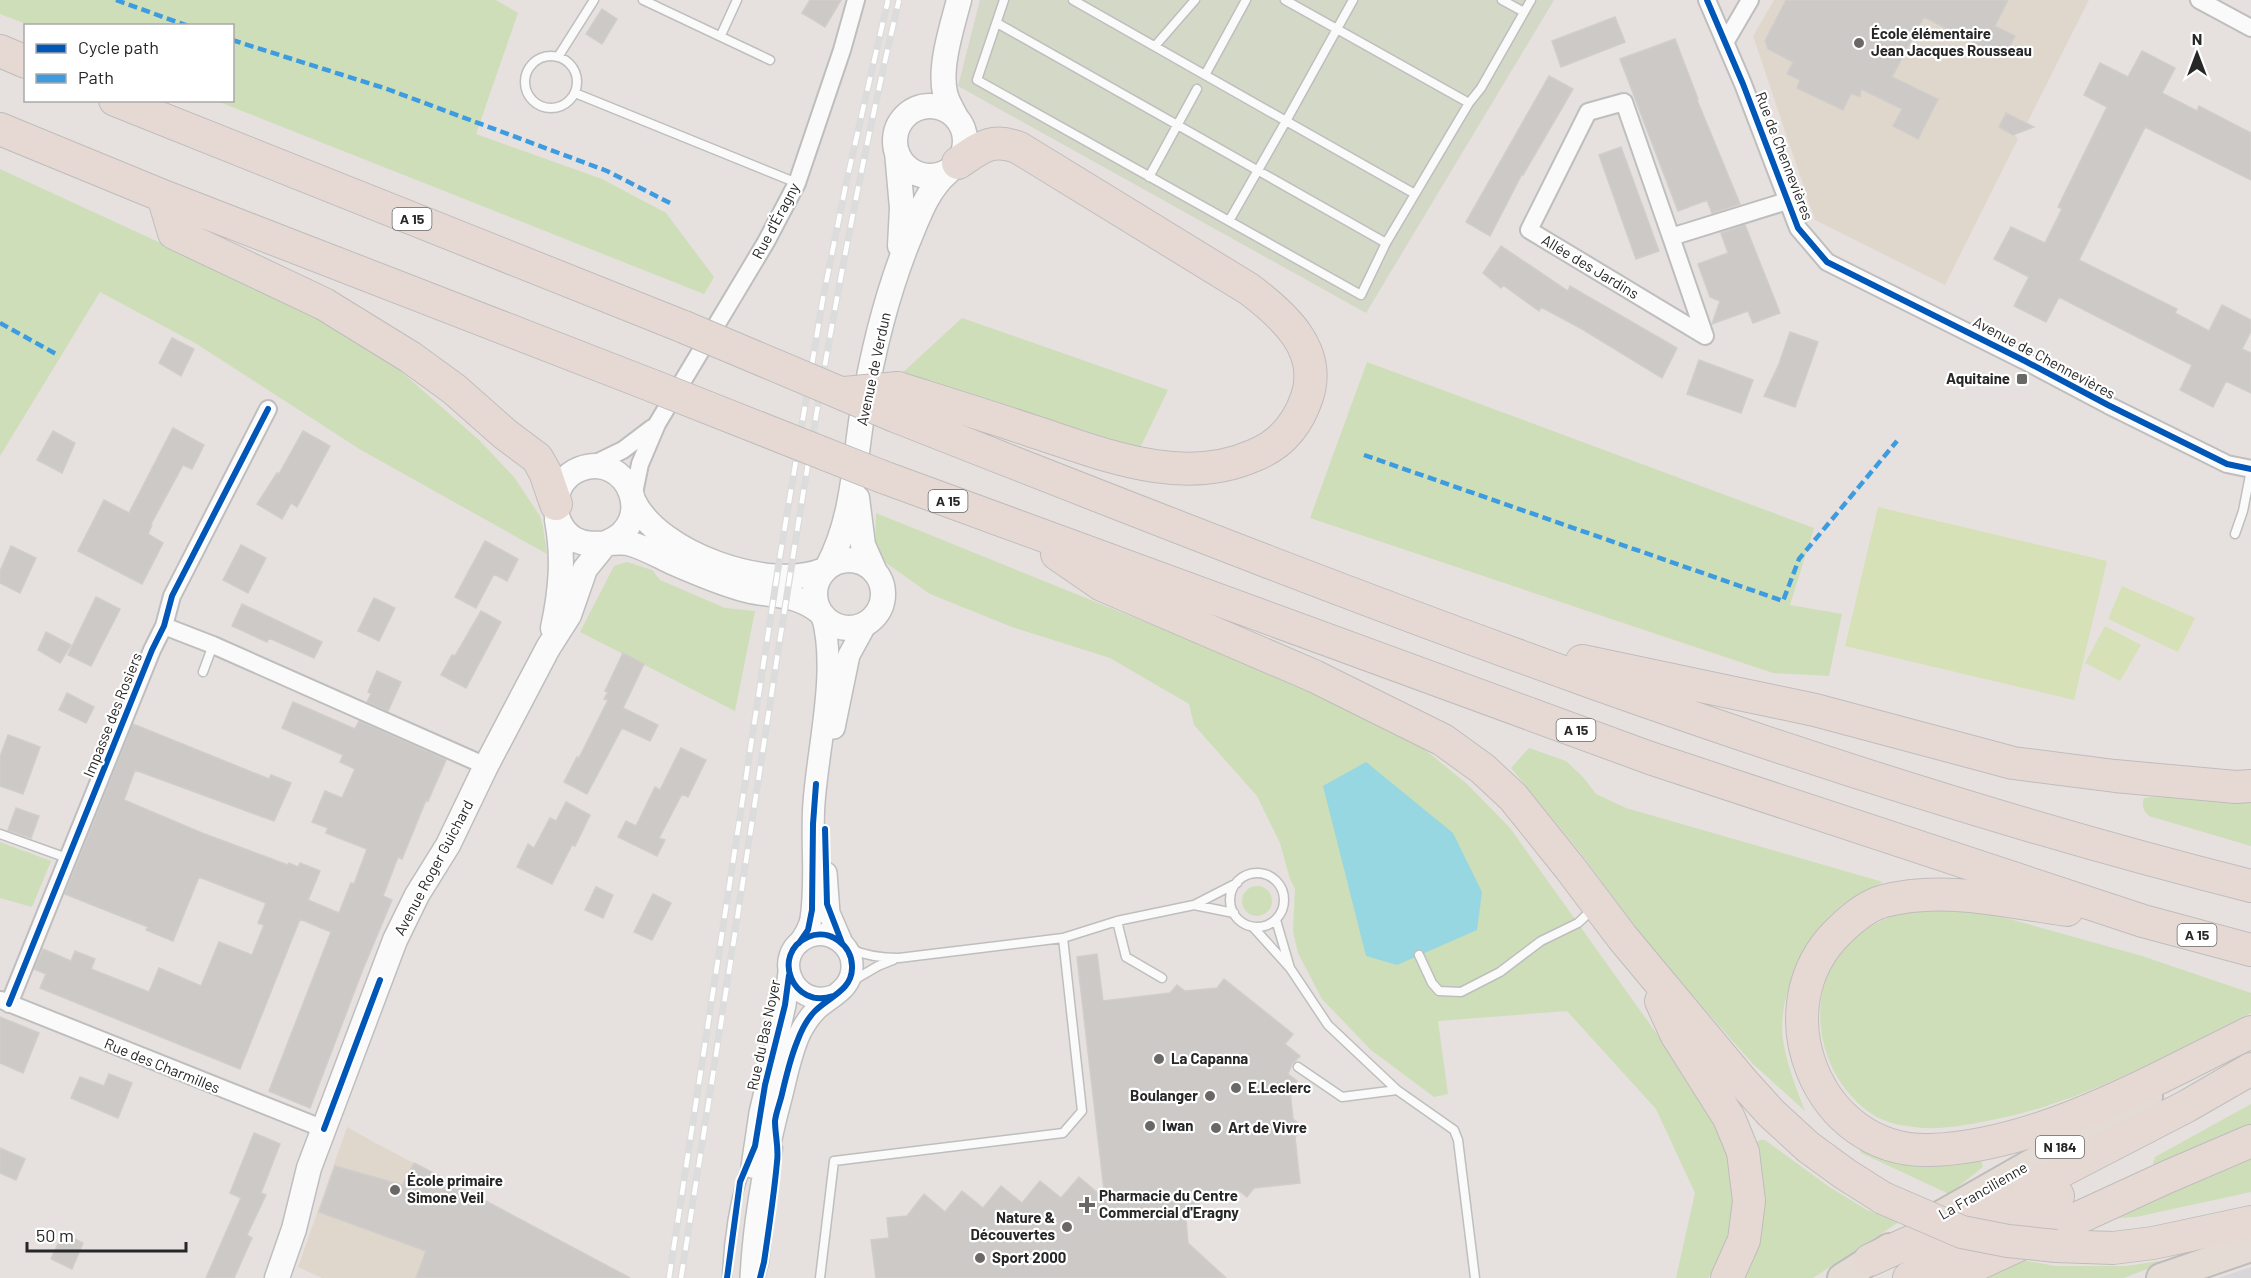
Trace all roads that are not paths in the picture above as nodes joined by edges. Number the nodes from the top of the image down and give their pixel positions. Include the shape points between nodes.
1 (594, 0) edge
2 (643, 0) edge
3 (737, 0) edge
4 (856, 0) edge
5 (959, 0) edge
6 (1004, 0) edge
7 (1073, 0) edge
8 (1196, 0) edge
9 (1246, 0) edge
10 (1285, 0) edge
11 (1353, 0) edge
12 (1503, 0) edge
13 (1531, 0) edge
14 (1707, 0) edge
15 (1750, 0) edge
16 (2199, 0) edge
17 (1524, 12) junction
18 (997, 23) junction
19 (2251, 28) edge
20 (1337, 29) junction
21 (721, 35) junction
22 (1726, 41) junction
23 (1155, 46) junction
24 (947, 47) junction
25 (0, 51) edge
26 (558, 57) junction
27 (770, 60) dead end
28 (24, 61) edge
29 (1205, 75) junction
30 (1197, 89) dead end
31 (575, 93) junction
32 (120, 102) edge
33 (1469, 103) junction
34 (907, 115) junction
35 (957, 119) junction
36 (1286, 121) junction
37 (1177, 125) junction
38 (0, 129) edge
39 (897, 152) junction
40 (953, 167) junction
41 (1258, 171) junction
42 (1149, 177) junction
43 (797, 183) junction
44 (1415, 194) junction
45 (163, 196) junction
46 (1787, 201) junction
47 (1229, 221) junction
48 (1671, 237) junction
49 (1386, 243) junction
50 (1827, 262) joint
51 (899, 264) junction
52 (896, 402) junction
53 (268, 409) dead end
54 (657, 424) junction
55 (583, 468) junction
56 (2251, 470) edge
57 (869, 476) junction
58 (633, 499) junction
59 (556, 510) junction
60 (1013, 526) junction
61 (2235, 534) dead end
62 (607, 542) junction
63 (826, 569) junction
64 (875, 572) junction
65 (820, 613) junction
66 (866, 624) junction
67 (164, 626) junction
68 (1473, 638) junction
69 (213, 645) junction
70 (548, 648) junction
71 (203, 672) dead end
72 (486, 766) junction
73 (2251, 786) edge
74 (0, 834) edge
75 (67, 858) junction
76 (1238, 882) junction
77 (2251, 886) edge
78 (1194, 905) junction
79 (1598, 905) junction
80 (1234, 913) junction
81 (1276, 920) junction
82 (1117, 921) junction
83 (2143, 921) junction
84 (1253, 927) junction
85 (1063, 938) junction
86 (799, 943) junction
87 (844, 945) junction
88 (2251, 950) edge
89 (1419, 956) dead end
90 (899, 958) junction
91 (1642, 960) junction
92 (1290, 968) junction
93 (789, 972) junction
94 (1162, 978) dead end
95 (840, 991) junction
96 (5, 1002) edge
97 (2251, 1032) edge
98 (2251, 1037) edge
99 (1298, 1067) dead end
100 (2251, 1069) edge
101 (2251, 1089) edge
102 (1397, 1090) junction
103 (775, 1121) junction
104 (324, 1129) junction
105 (2251, 1141) edge
106 (754, 1146) junction
107 (2251, 1222) edge
108 (2251, 1247) edge
109 (1870, 1260) junction
110 (277, 1278) edge
111 (726, 1278) edge
112 (738, 1278) edge
113 (751, 1278) edge
114 (760, 1278) edge
115 (820, 1278) edge
116 (1475, 1278) edge
117 (1727, 1278) edge
118 (1842, 1278) edge
119 (1909, 1278) edge
120 (1947, 1278) edge
121 (2161, 1278) edge

1 - 26 lane
2 - 21 lane
3 - 21 lane
4 - 43 street, Rue d'Éragny
5 - 24 main road
6 - 18 lane
7 - 23 lane
8 - 23 lane
9 - 29 lane
10 - 20 lane
11 - 20 lane
12 - 17 lane
13 - 17 lane
14 - 22 street, Rue de Chennevières
15 - 22 street
16 - 19 street
17 - 33 lane
18 - 37 lane
18 - 42 lane via 977,80
20 - 33 lane
20 - 36 lane
21 - 27 lane
22 - 46 street, Rue de Chennevières
23 - 29 lane
24 - 34 main road
24 - 35 main road via 944,89
25 - 28 highway
26 - 31 lane via 576,75
26 - 31 lane via 541,57 528,68 526,93 546,108 563,106
29 - 36 lane
30 - 37 lane
31 - 43 lane
32 - 52 highway, A 15, bridge via 684,327 840,394
33 - 44 lane
34 - 35 main road via 919,108 933,107 946,110
34 - 39 main road via 897,132
35 - 40 main road via 964,131 965,144
36 - 41 lane
36 - 44 lane
37 - 41 lane
37 - 42 lane
38 - 45 highway, A 15
39 - 40 main road via 915,173 934,176
39 - 51 main road, Avenue de Verdun via 902,208
40 - 51 main road, Avenue de Verdun via 937,182 923,207
40 - 52 highway via 989,144 1019,148 1249,289 1279,312 1301,340 1308,357 1309,392 1302,413 1281,440 1266,451 1231,465 1207,469 1146,465
41 - 47 lane
41 - 49 lane
42 - 47 lane
43 - 54 street, Rue d'Éragny
44 - 49 lane
45 - 57 highway, A 15, bridge via 653,386
45 - 59 highway via 174,233 324,304 454,389 537,458
46 - 48 street
46 - 50 street, Rue de Chennevières via 1798,228
47 - 49 lane via 1361,295
48 - 48 street, Allée des Jardins via 1624,102 1588,112 1529,230 1705,336
50 - 56 street, Avenue de Chennevières via 2227,464
51 - 57 main road, Avenue de Verdun via 863,408
52 - 68 highway, A 15 via 1203,537
53 - 67 street, Impasse des Rosiers via 172,596
54 - 55 street, Rue d'Éragny via 623,450
54 - 58 street, Rue d'Éragny via 640,464
55 - 58 main road via 600,466 615,472 627,483
55 - 59 main road via 559,489
56 - 61 lane
57 - 60 highway, A 15
57 - 63 main road, Avenue de Verdun
57 - 64 main road, Avenue de Verdun via 863,545
58 - 62 main road via 629,524 618,537
58 - 63 main road via 645,519 660,532 729,568 763,576 791,577
59 - 62 main road via 564,530 577,540
59 - 70 main road, Avenue Roger Guichard via 562,575
60 - 79 highway via 1102,585 1314,676 1443,740 1513,797
60 - 83 highway, A 15 via 1650,758
62 - 65 main road via 636,546 740,588 793,597
62 - 70 main road, Avenue Roger Guichard via 585,569 574,604
63 - 64 main road via 837,562 852,560
63 - 65 main road via 815,590
64 - 66 main road via 882,585 883,600 877,614
65 - 66 main road via 840,627
65 - 86 street via 827,635 827,654 814,803 812,910 808,930
66 - 87 street via 848,662 826,785 827,897 829,913
67 - 69 street
67 - 75 street, Impasse des Rosiers
68 - 73 highway via 1815,710 2013,763 2115,776
68 - 77 highway, A 15 via 1665,709 1919,793
69 - 71 lane
69 - 72 street
70 - 72 main road, Avenue Roger Guichard
72 - 104 main road, Avenue Roger Guichard via 395,940
74 - 75 lane
75 - 96 street, Impasse des Rosiers
76 - 78 lane
76 - 80 lane via 1231,898
76 - 81 lane via 1260,874 1281,887 1284,896
78 - 80 lane
78 - 82 lane
79 - 89 lane via 1578,923 1541,941 1500,972 1461,992 1439,991
79 - 91 highway
80 - 84 lane
81 - 84 lane
81 - 92 lane
82 - 85 lane
82 - 94 lane via 1126,957
83 - 88 highway, A 15
83 - 97 highway via 1952,894 1912,894 1880,902 1852,917 1829,940 1807,984 1802,1031 1805,1051 1819,1086 1845,1120 1869,1136 1899,1148 1957,1148 2056,1122 2126,1093
84 - 92 lane
85 - 90 lane
85 - 115 lane via 1082,1111 1063,1133 834,1161
86 - 87 street via 823,935
86 - 93 street via 790,956
87 - 90 lane via 861,954
87 - 95 street via 852,966 851,977
90 - 95 lane via 878,966
91 - 107 highway, bridge via 1742,1081 1808,1147 1883,1198 1962,1232 2008,1241 2113,1248
91 - 117 highway via 1676,1035 1729,1118 1743,1152 1749,1201 1744,1240
92 - 102 lane via 1328,1025
93 - 95 street via 795,986 808,996 818,998
93 - 106 street, Rue du Bas Noyer
95 - 103 street, Rue du Bas Noyer via 808,1019 798,1037
96 - 104 street, Rue des Charmilles
98 - 109 highway, La Francilienne / N 184 via 1989,1186
99 - 102 lane via 1342,1096
100 - 109 highway via 2015,1195
101 - 119 highway
102 - 116 lane via 1454,1130
103 - 113 street, Rue du Bas Noyer
103 - 114 lane, Rue du Bas Noyer via 777,1159
104 - 110 main road, Avenue Roger Guichard
105 - 120 highway
106 - 111 lane, Rue du Bas Noyer via 740,1182
106 - 112 street, Rue du Bas Noyer
108 - 121 highway
109 - 118 highway, La Francilienne / N 184

